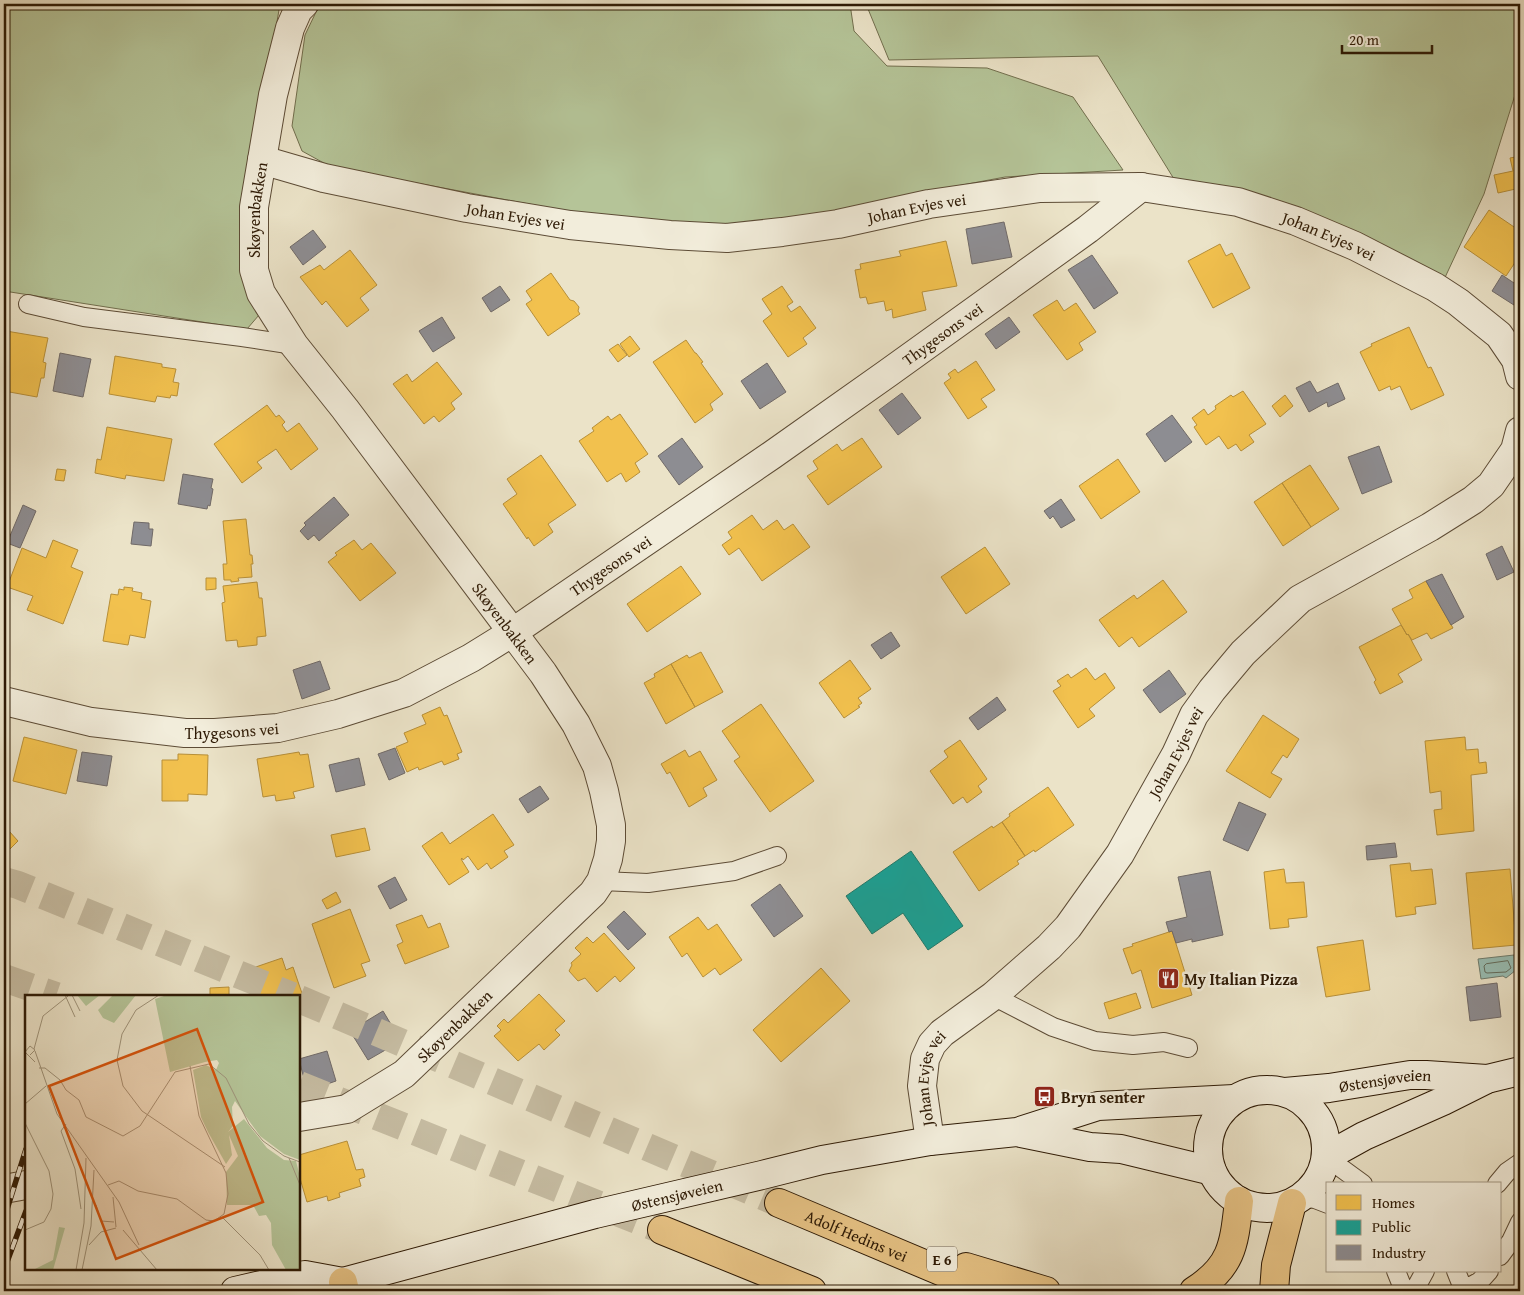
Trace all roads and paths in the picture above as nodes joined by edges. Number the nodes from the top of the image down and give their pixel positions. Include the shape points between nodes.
1 (304, 4) edge
2 (262, 160) junction
3 (1141, 187) junction
4 (28, 304) dead end
5 (294, 345) junction
6 (1519, 365) edge
7 (1518, 444) edge
8 (512, 632) junction
9 (4, 702) edge
10 (777, 856) dead end
11 (602, 881) junction
12 (993, 996) junction
13 (1188, 1048) dead end
14 (1520, 1071) edge
15 (1487, 1078) junction
16 (1285, 1092) junction
17 (1234, 1099) junction
18 (300, 1117) edge
19 (1017, 1132) junction
20 (930, 1141) junction
21 (1326, 1157) junction
22 (1520, 1162) edge
23 (1212, 1172) junction
24 (1360, 1182) edge
25 (1499, 1182) edge
26 (25, 1185) edge
27 (4, 1189) edge
28 (1297, 1200) junction
29 (1238, 1201) junction
30 (779, 1203) tunnel mouth
31 (1326, 1203) edge
32 (1520, 1222) edge
33 (838, 1227) junction
34 (662, 1230) tunnel mouth
35 (1502, 1253) edge
36 (1396, 1272) edge
37 (1424, 1272) edge
38 (1456, 1272) edge
39 (1488, 1272) edge
40 (339, 1288) edge
41 (235, 1291) edge
42 (812, 1291) edge
43 (988, 1291) edge
44 (1046, 1291) edge
45 (1194, 1291) edge
46 (1274, 1291) edge
47 (1404, 1291) edge
48 (1414, 1291) edge
49 (1463, 1291) edge

1 - 2 street, Skøyenbakken via 290,28 273,95
2 - 3 street, Johan Evjes vei via 324,178 467,208 670,236 717,237 816,228 929,204 1040,188
2 - 5 street, Skøyenbakken via 254,208 254,270 261,293
3 - 6 street, Johan Evjes vei via 1238,202 1296,221 1355,246 1458,302 1499,335
3 - 8 street, Thygesons vei via 888,374
4 - 5 lane via 84,317
5 - 8 street, Skøyenbakken
7 - 12 street, Johan Evjes vei via 1491,485 1473,500 1300,598 1243,653 1194,715 1146,810 1098,887 1068,928
8 - 9 street, Thygesons vei via 404,693 338,714 278,728 186,733 91,722
8 - 11 street, Skøyenbakken via 543,672 576,724 597,766 611,825 611,841
10 - 11 lane via 734,871 648,883
11 - 18 street, Skøyenbakken via 568,919 404,1074 347,1109
12 - 13 lane via 1053,1027 1095,1041 1133,1045 1164,1042
12 - 20 street, Johan Evjes vei via 942,1033 928,1051 922,1086
14 - 15 street, Østensjøveien
15 - 16 street, Østensjøveien via 1410,1075
15 - 21 street, Østensjøveien
16 - 17 street via 1259,1090
16 - 21 street via 1313,1110 1326,1140
17 - 19 street, Østensjøveien via 1098,1106
17 - 23 street via 1219,1113 1210,1131 1207,1152
19 - 20 street, Østensjøveien
19 - 23 street, Østensjøveien via 1090,1147 1121,1149
20 - 40 street, Østensjøveien via 822,1160 595,1214
21 - 24 lane
21 - 28 street via 1313,1186
22 - 25 lane
23 - 29 street via 1218,1183
26 - 27 street
28 - 29 street via 1274,1208
28 - 31 lane via 1315,1199
28 - 46 highway via 1276,1265
29 - 45 highway via 1230,1252 1222,1267
30 - 33 highway, Adolf Hedins vei / E 6
32 - 35 lane
33 - 43 highway, Adolf Hedins vei / E 6
33 - 44 highway, E 6
34 - 42 highway
36 - 47 lane
37 - 48 lane
38 - 49 lane
39 - 49 lane
40 - 41 street, Østensjøveien via 305,1275

